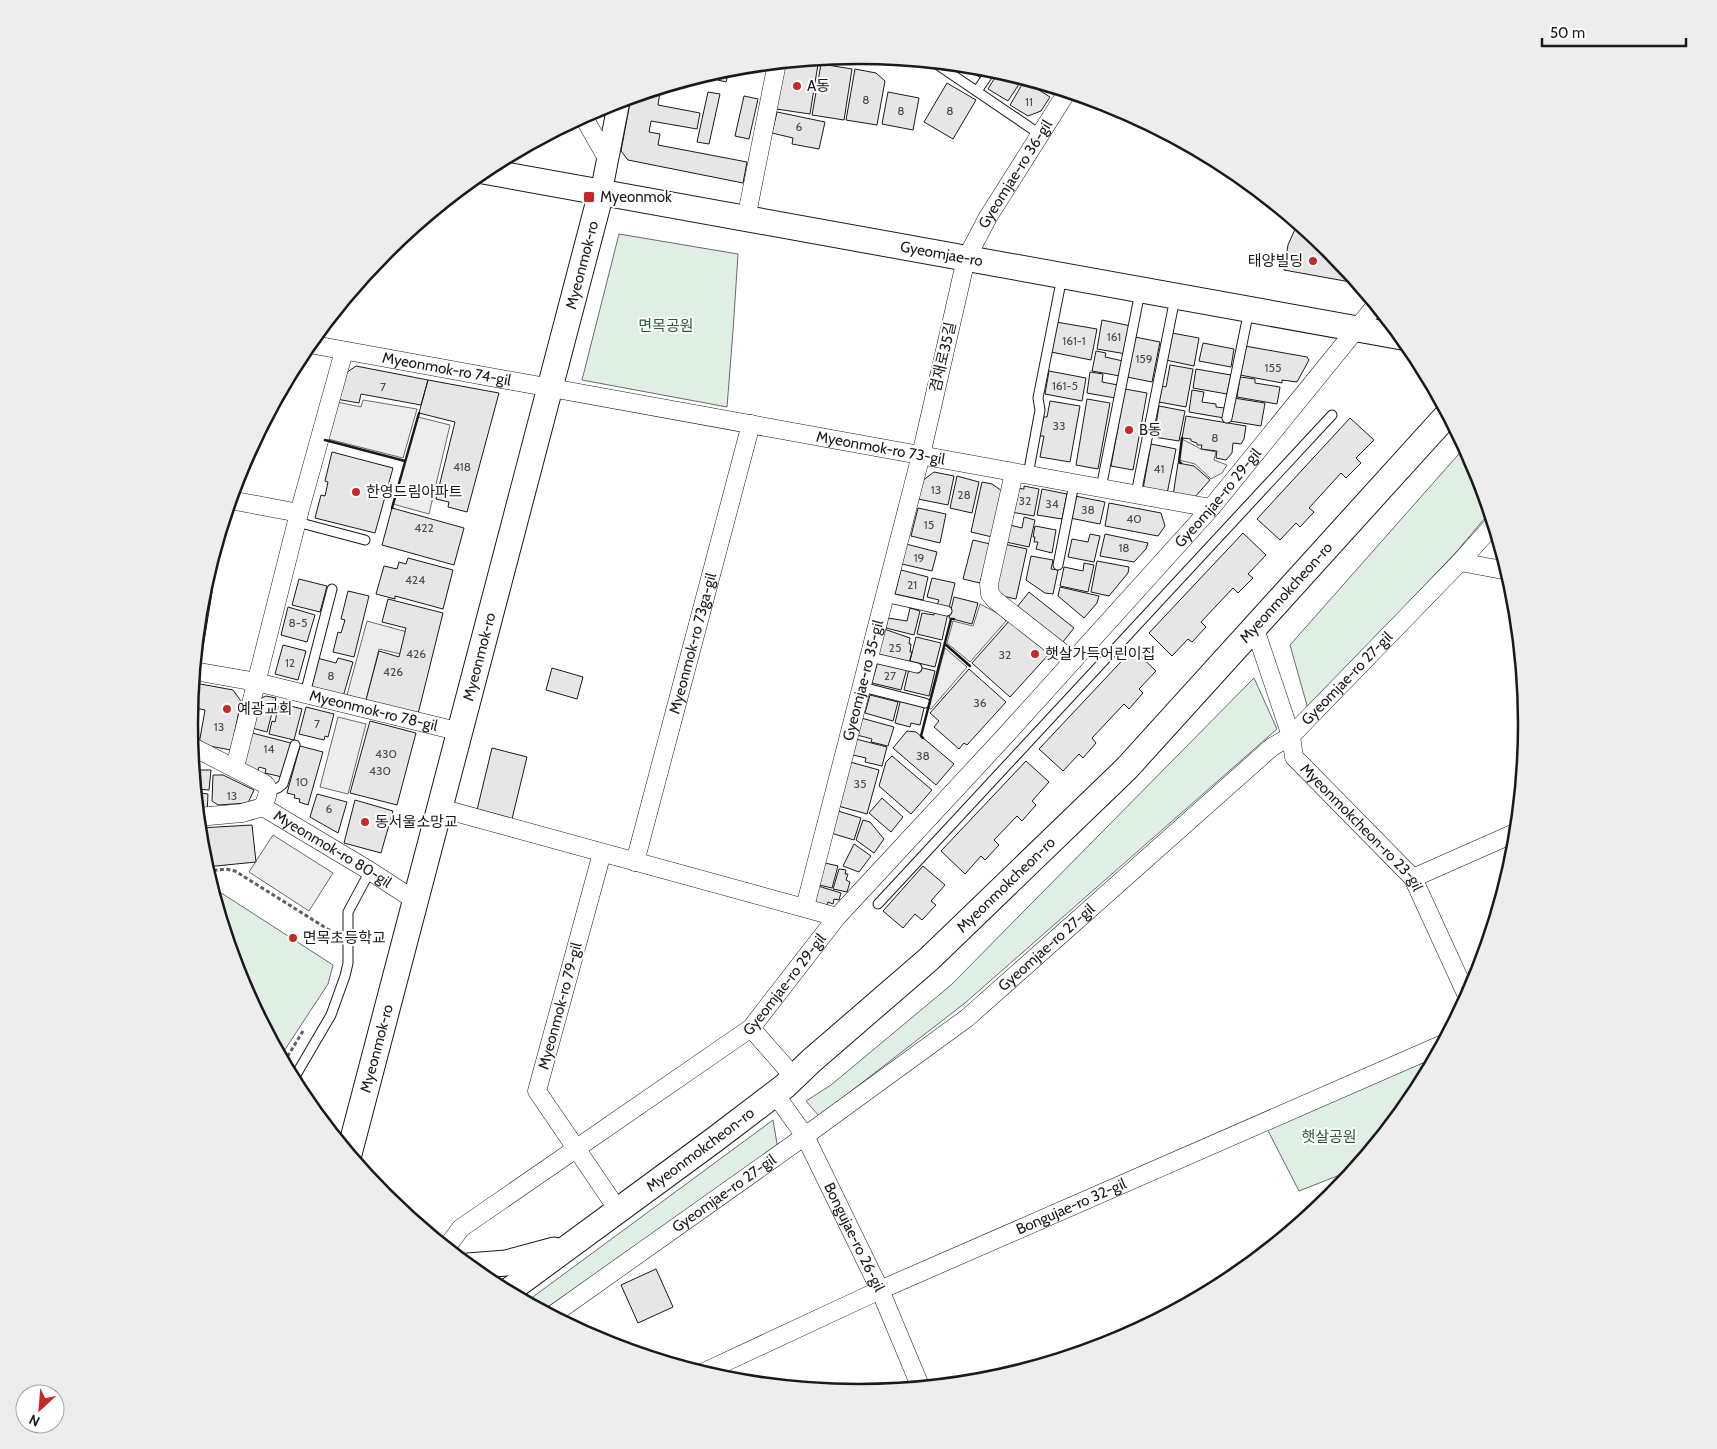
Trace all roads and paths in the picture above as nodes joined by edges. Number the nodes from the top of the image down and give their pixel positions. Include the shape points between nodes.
1 (776, 69) edge
2 (944, 69) edge
3 (987, 76) edge
4 (977, 91) junction
5 (1065, 97) edge
6 (617, 110) edge
7 (587, 123) edge
8 (1041, 135) junction
9 (608, 160) junction
10 (496, 172) edge
11 (601, 193) junction
12 (746, 219) junction
13 (966, 259) junction
14 (1062, 276) junction
15 (1141, 290) junction
16 (1176, 297) junction
17 (1249, 310) junction
18 (1372, 310) edge
19 (1357, 329) junction
20 (1393, 335) edge
21 (317, 346) edge
22 (344, 351) junction
23 (550, 388) junction
24 (1332, 415) dead end
25 (1227, 418) dead end
26 (1444, 419) edge
27 (751, 424) junction
28 (921, 455) junction
29 (1021, 474) junction
30 (1074, 484) junction
31 (1101, 488) junction
32 (1136, 494) junction
33 (237, 502) edge
34 (1211, 508) junction
35 (298, 518) junction
36 (1489, 529) edge
37 (365, 540) dead end
38 (1460, 562) junction
39 (1058, 565) dead end
40 (1501, 570) edge
41 (332, 589) dead end
42 (885, 597) junction
43 (947, 611) dead end
44 (1255, 628) junction
45 (870, 657) junction
46 (1073, 661) junction
47 (917, 668) dead end
48 (200, 672) edge
49 (256, 682) junction
50 (862, 687) junction
51 (305, 694) junction
52 (925, 703) dead end
53 (461, 732) junction
54 (1291, 736) junction
55 (1013, 744) junction
56 (295, 745) dead end
57 (199, 750) edge
58 (235, 767) junction
59 (266, 799) junction
60 (440, 808) junction
61 (204, 816) edge
62 (1510, 835) edge
63 (602, 853) junction
64 (636, 862) junction
65 (214, 870) edge
66 (370, 871) junction
67 (1413, 878) junction
68 (416, 901) junction
69 (878, 904) dead end
70 (805, 907) junction
71 (837, 917) junction
72 (349, 951) junction
73 (1464, 989) edge
74 (751, 1028) junction
75 (1435, 1048) edge
76 (297, 1073) edge
77 (794, 1077) junction
78 (775, 1094) junction
79 (805, 1136) junction
80 (351, 1147) edge
81 (577, 1148) junction
82 (618, 1210) junction
83 (449, 1243) edge
84 (566, 1247) junction
85 (479, 1265) edge
86 (513, 1288) edge
87 (880, 1290) junction
88 (557, 1312) edge
89 (711, 1369) edge
90 (919, 1382) edge

1 - 12 street
2 - 4 lane
3 - 4 lane
4 - 8 lane
5 - 8 street, Gyeomjae-ro 36-gil
6 - 9 street, Myeonmok-ro
7 - 9 street
8 - 13 street, Gyeomjae-ro 36-gil via 988,217
9 - 11 street, Myeonmok-ro
10 - 11 main road, Gyeomjae-ro
11 - 12 main road, Gyeomjae-ro
11 - 23 main road, Myeonmok-ro
12 - 13 main road, Gyeomjae-ro
13 - 14 main road, Gyeomjae-ro
13 - 28 street, 겸재로35길
14 - 15 main road, Gyeomjae-ro
14 - 29 lane via 1038,398 1040,410
15 - 16 main road, Gyeomjae-ro
15 - 31 lane
16 - 17 main road, Gyeomjae-ro
16 - 32 lane
17 - 19 main road, Gyeomjae-ro
17 - 25 lane
18 - 19 street, Gyeomjae-ro 29-gil
19 - 20 main road, Gyeomjae-ro
19 - 34 street, Gyeomjae-ro 29-gil
21 - 22 street, Myeonmok-ro 74-gil
22 - 23 street, Myeonmok-ro 74-gil
22 - 35 street
23 - 27 street, Myeonmok-ro 73-gil
23 - 53 main road, Myeonmok-ro
24 - 55 lane
26 - 44 main road, Myeonmokcheon-ro
27 - 28 street, Myeonmok-ro 73-gil
27 - 64 street, Myeonmok-ro 73ga-gil
28 - 29 street, Myeonmok-ro 73-gil
28 - 42 street, Gyeomjae-ro 35-gil
29 - 30 street, Myeonmok-ro 73-gil
29 - 46 street via 989,584 990,594
30 - 31 street, Myeonmok-ro 73-gil
30 - 39 lane
31 - 32 street, Myeonmok-ro 73-gil
32 - 34 street, Myeonmok-ro 73-gil
33 - 35 street
34 - 46 street, Gyeomjae-ro 29-gil
35 - 37 lane
35 - 49 street
36 - 38 street, Gyeomjae-ro 27-gil
38 - 40 street
38 - 54 street, Gyeomjae-ro 27-gil
41 - 51 lane
42 - 43 lane
42 - 45 street, Gyeomjae-ro 35-gil
44 - 54 street, Myeonmokcheon-ro 23-gil
44 - 77 main road, Myeonmokcheon-ro via 1120,775 929,959
45 - 47 lane
45 - 50 street, Gyeomjae-ro 35-gil
46 - 55 street, Gyeomjae-ro 29-gil
48 - 49 street, Myeonmok-ro 78-gil
49 - 51 street, Myeonmok-ro 78-gil
49 - 58 street
50 - 52 lane
50 - 70 street, Gyeomjae-ro 35-gil
51 - 53 street, Myeonmok-ro 78-gil
53 - 60 main road, Myeonmok-ro
54 - 67 street, Myeonmokcheon-ro 23-gil via 1294,757
54 - 79 street, Gyeomjae-ro 27-gil via 1272,747 968,1018
55 - 69 lane
55 - 71 street, Gyeomjae-ro 29-gil
56 - 59 lane via 283,784
57 - 58 street, Myeonmok-ro 80-gil
58 - 59 street, Myeonmok-ro 80-gil via 268,787
59 - 61 street via 242,813
59 - 66 street, Myeonmok-ro 80-gil
60 - 63 street
60 - 68 main road, Myeonmok-ro
62 - 67 street
63 - 64 street
63 - 81 street, Myeonmok-ro 79-gil via 537,1092
64 - 70 street
65 - 72 path via 235,871 333,931
66 - 68 street, Myeonmok-ro 80-gil
66 - 72 lane via 348,912
67 - 73 street, Myeonmokcheon-ro 23-gil
68 - 80 main road, Myeonmok-ro
70 - 71 street
71 - 74 street, Gyeomjae-ro 29-gil
72 - 76 lane via 345,976 331,1015
74 - 77 street
74 - 81 street, Gyeomjae-ro 29-gil
75 - 87 street, Bongujae-ro 32-gil
77 - 78 main road, Myeonmokcheon-ro
78 - 79 street, Bongujae-ro 26-gil
78 - 82 main road, Myeonmokcheon-ro
79 - 87 street, Bongujae-ro 26-gil
79 - 88 street, Gyeomjae-ro 27-gil
81 - 82 street
81 - 83 street, Gyeomjae-ro 29-gil via 461,1228
82 - 84 main road, Myeonmokcheon-ro
84 - 85 main road via 506,1263
84 - 86 main road, Myeonmokcheon-ro
87 - 89 street, Bongujae-ro 32-gil
87 - 90 street, Bongujae-ro 26-gil

